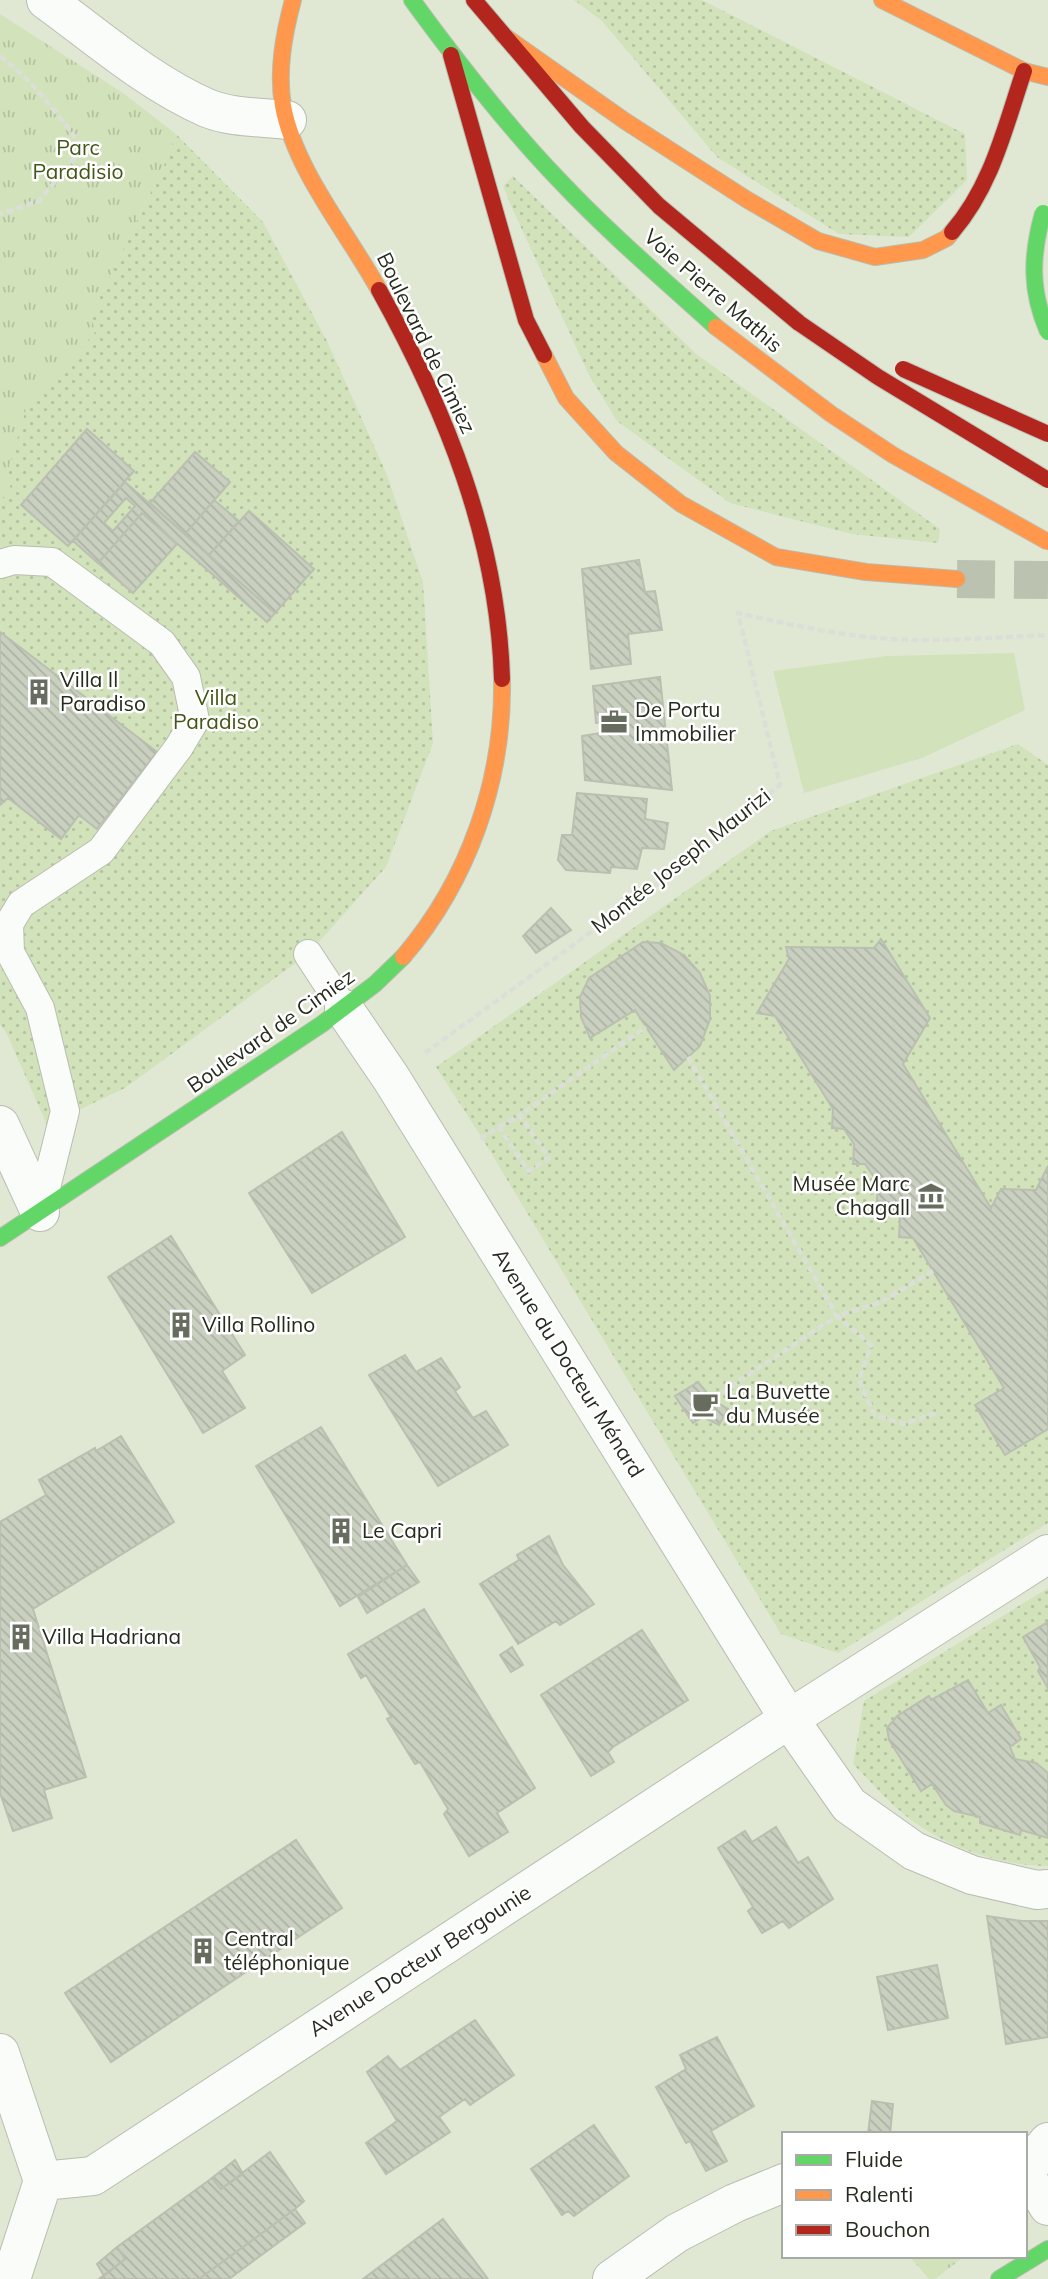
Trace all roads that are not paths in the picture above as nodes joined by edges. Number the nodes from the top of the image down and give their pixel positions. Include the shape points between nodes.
1 (46, 0) edge
2 (293, 0) edge
3 (412, 0) edge
4 (474, 0) edge
5 (881, 0) edge
6 (503, 36) junction
7 (451, 55) junction
8 (1024, 71) junction
9 (1048, 77) edge
10 (287, 120) junction
11 (1046, 208) edge
12 (799, 323) junction
13 (1048, 332) edge
14 (1048, 434) edge
15 (1048, 481) edge
16 (1048, 542) edge
17 (0, 564) edge
18 (957, 579) tunnel mouth
19 (5, 946) edge
20 (308, 954) dead end
21 (344, 1009) junction
22 (0, 1125) edge
23 (40, 1212) junction
24 (0, 1238) edge
25 (1048, 1554) edge
26 (789, 1719) junction
27 (1048, 1889) edge
28 (0, 2053) edge
29 (1048, 2141) edge
30 (1027, 2172) edge
31 (43, 2181) junction
32 (782, 2184) edge
33 (1027, 2184) edge
34 (1048, 2206) edge
35 (1048, 2249) edge
36 (11, 2279) edge
37 (612, 2279) edge
38 (999, 2279) edge

1 - 10 street via 155,79 209,108
2 - 10 main road, Boulevard de Cimiez via 282,57
3 - 7 main road, Voie Pierre Mathis
4 - 6 main road, Voie Pierre Mathis
5 - 8 main road
6 - 8 main road via 746,199 818,241 875,257 923,250 947,238 968,214 988,179
6 - 12 main road, Voie Pierre Mathis via 659,206
7 - 16 main road, Voie Pierre Mathis, bridge via 543,163 716,327 894,455
7 - 18 main road via 526,320 566,398 616,453 681,504 776,557 866,572
8 - 9 main road
10 - 21 main road, Boulevard de Cimiez via 423,374 461,461 494,589 504,684 499,757 483,823 459,874 440,911 393,968
11 - 13 main road, bridge via 1033,248 1031,278
12 - 14 main road, bridge
12 - 15 main road, Voie Pierre Mathis, bridge
17 - 19 lane via 52,562 162,643 186,677 195,720 101,851 21,904 9,924
19 - 23 lane via 40,1008 65,1111
20 - 21 lane
21 - 23 main road, Boulevard de Cimiez
21 - 26 street, Avenue du Docteur Ménard via 391,1077
22 - 23 street
23 - 24 main road, Boulevard de Cimiez
25 - 26 street
26 - 27 street, Avenue du Docteur Ménard via 849,1805 914,1851 972,1875
26 - 31 street, Avenue Docteur Bergounie via 93,2176
28 - 31 street
29 - 30 street
31 - 36 street
32 - 37 street via 677,2233
33 - 34 street
35 - 38 main road

